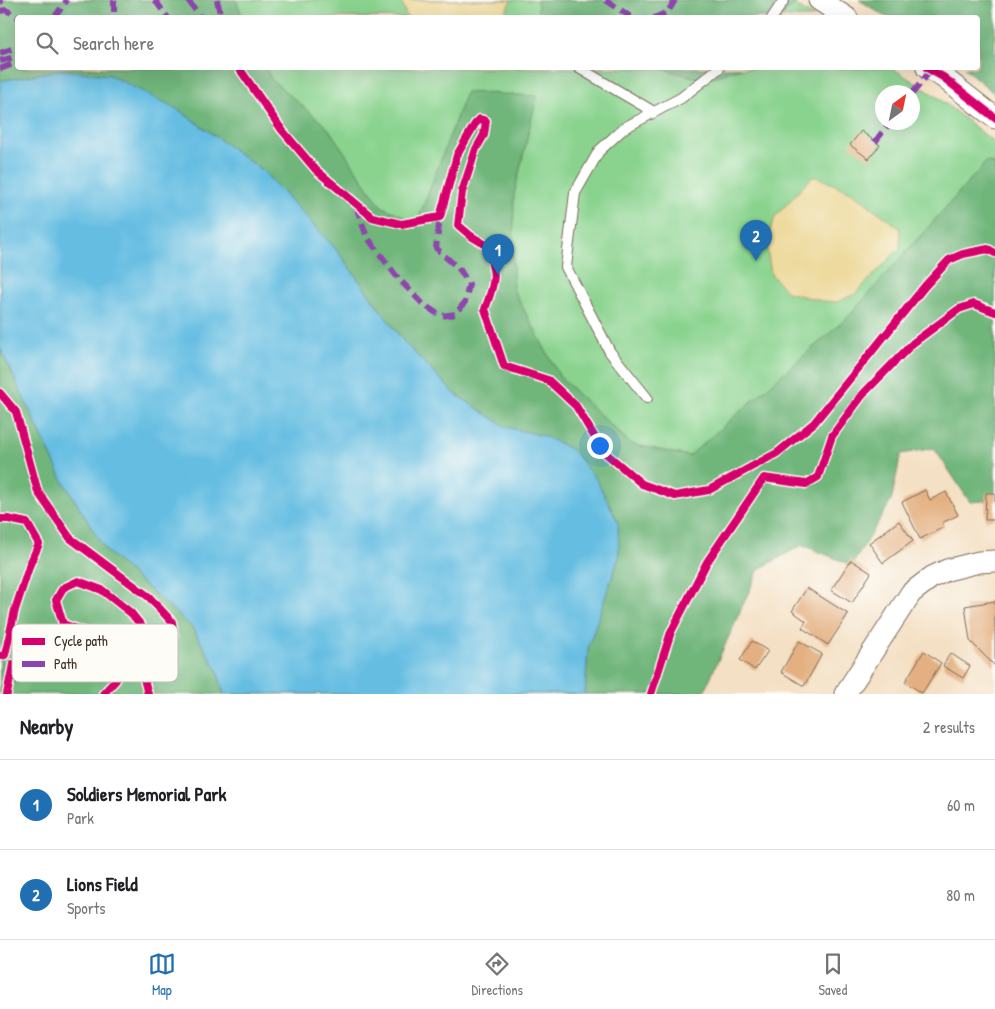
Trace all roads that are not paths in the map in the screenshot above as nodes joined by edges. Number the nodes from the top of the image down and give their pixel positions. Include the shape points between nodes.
1 (784, 0) edge
2 (819, 0) edge
3 (774, 15) edge
4 (842, 15) edge
5 (582, 70) edge
6 (716, 70) edge
7 (931, 70) edge
8 (654, 112) junction
9 (995, 118) edge
10 (647, 398) dead end
11 (995, 561) edge
12 (844, 694) edge

1 - 3 lane
2 - 4 street
5 - 8 lane
6 - 8 lane via 681,98
7 - 9 street
8 - 10 lane via 624,128 599,151 576,193 566,267 610,352
11 - 12 street via 947,570 911,593

